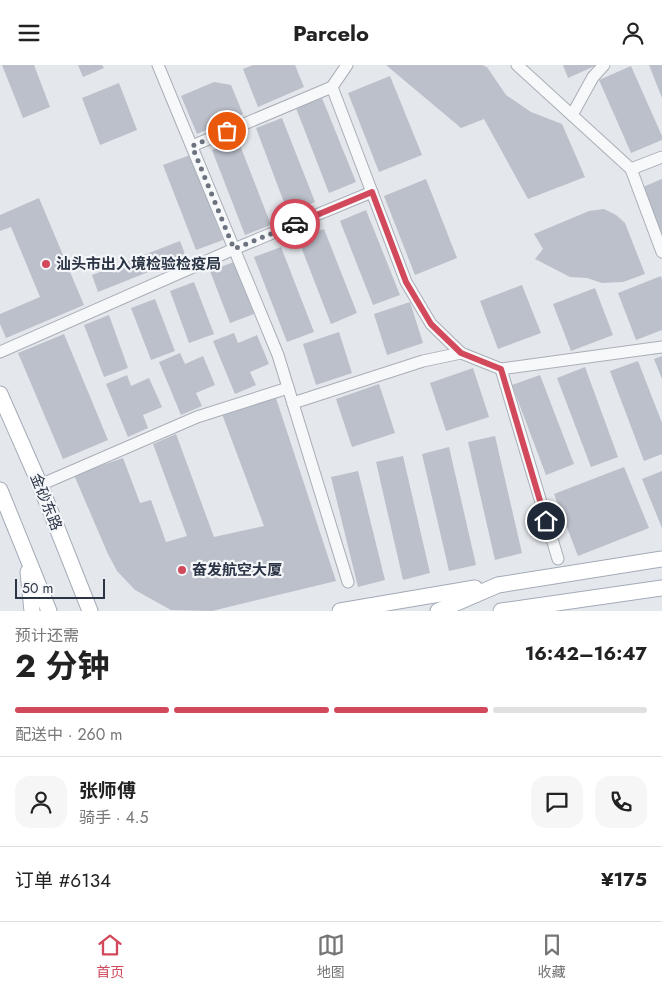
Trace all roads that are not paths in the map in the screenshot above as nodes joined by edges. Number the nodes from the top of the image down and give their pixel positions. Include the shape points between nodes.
1 (158, 65) edge
2 (347, 65) edge
3 (517, 65) edge
4 (604, 65) edge
5 (332, 87) junction
6 (572, 115) junction
7 (192, 146) junction
8 (662, 157) edge
9 (631, 169) junction
10 (372, 192) junction
11 (234, 249) junction
12 (662, 252) edge
13 (662, 347) edge
14 (0, 352) edge
15 (461, 353) junction
16 (501, 369) junction
17 (288, 388) junction
18 (0, 394) edge
19 (293, 403) junction
20 (40, 485) junction
21 (0, 490) edge
22 (26, 553) junction
23 (558, 559) dead end
24 (662, 559) edge
25 (348, 582) dead end
26 (498, 585) junction
27 (662, 588) edge
28 (92, 610) edge
29 (32, 611) edge
30 (49, 611) edge
31 (340, 611) edge
32 (438, 611) edge
33 (501, 611) edge

1 - 7 street
2 - 5 street
3 - 6 street
4 - 6 street via 593,77
5 - 7 street
5 - 10 street
6 - 9 street
7 - 11 street
8 - 9 street
9 - 12 street
10 - 11 street
10 - 15 street via 406,282 431,324
11 - 14 street
11 - 17 street via 278,355
13 - 16 street
15 - 16 street
15 - 19 street via 423,361
16 - 23 street
17 - 19 street
17 - 20 street via 197,417
18 - 20 main road, 金砂东路
19 - 25 street
20 - 28 main road, 金砂东路
21 - 22 main road
22 - 29 main road
22 - 30 main road
24 - 26 main road
26 - 31 main road
26 - 32 main road
27 - 33 main road

